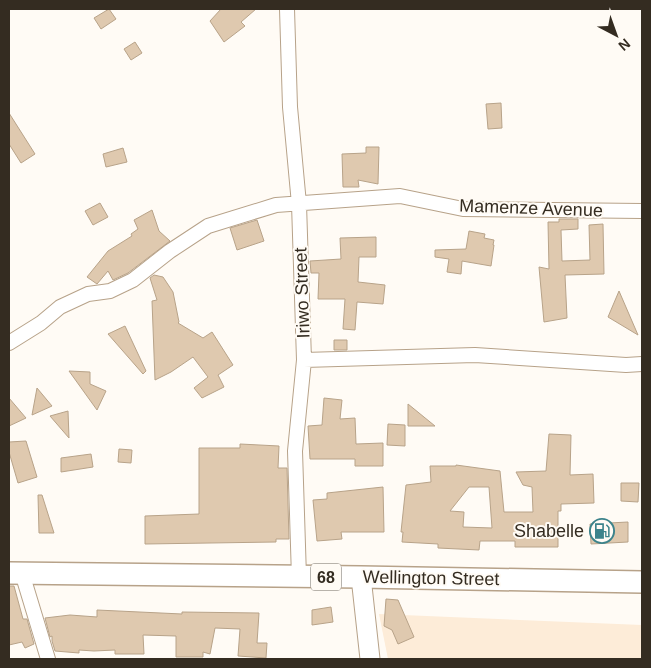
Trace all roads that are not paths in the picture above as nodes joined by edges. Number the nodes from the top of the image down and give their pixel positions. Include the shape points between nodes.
1 (287, 9) edge
2 (299, 204) junction
3 (642, 211) edge
4 (9, 343) edge
5 (304, 360) junction
6 (642, 364) edge
7 (15, 573) edge
8 (299, 577) junction
9 (361, 577) junction
10 (642, 582) edge
11 (48, 659) edge
12 (370, 659) edge

1 - 2 street, Iriwo Street via 290,107
2 - 3 street, Mamenze Avenue via 400,196 463,208
2 - 4 street, Mamenze Avenue via 276,205 208,226 133,280 60,307 41,324
2 - 5 street, Iriwo Street
5 - 6 street via 475,355
5 - 8 street, Iriwo Street via 295,451
7 - 8 main road, Wellington Street / 68
7 - 11 street
8 - 9 main road, Wellington Street / 68
9 - 10 main road, Wellington Street / 68
9 - 12 street

